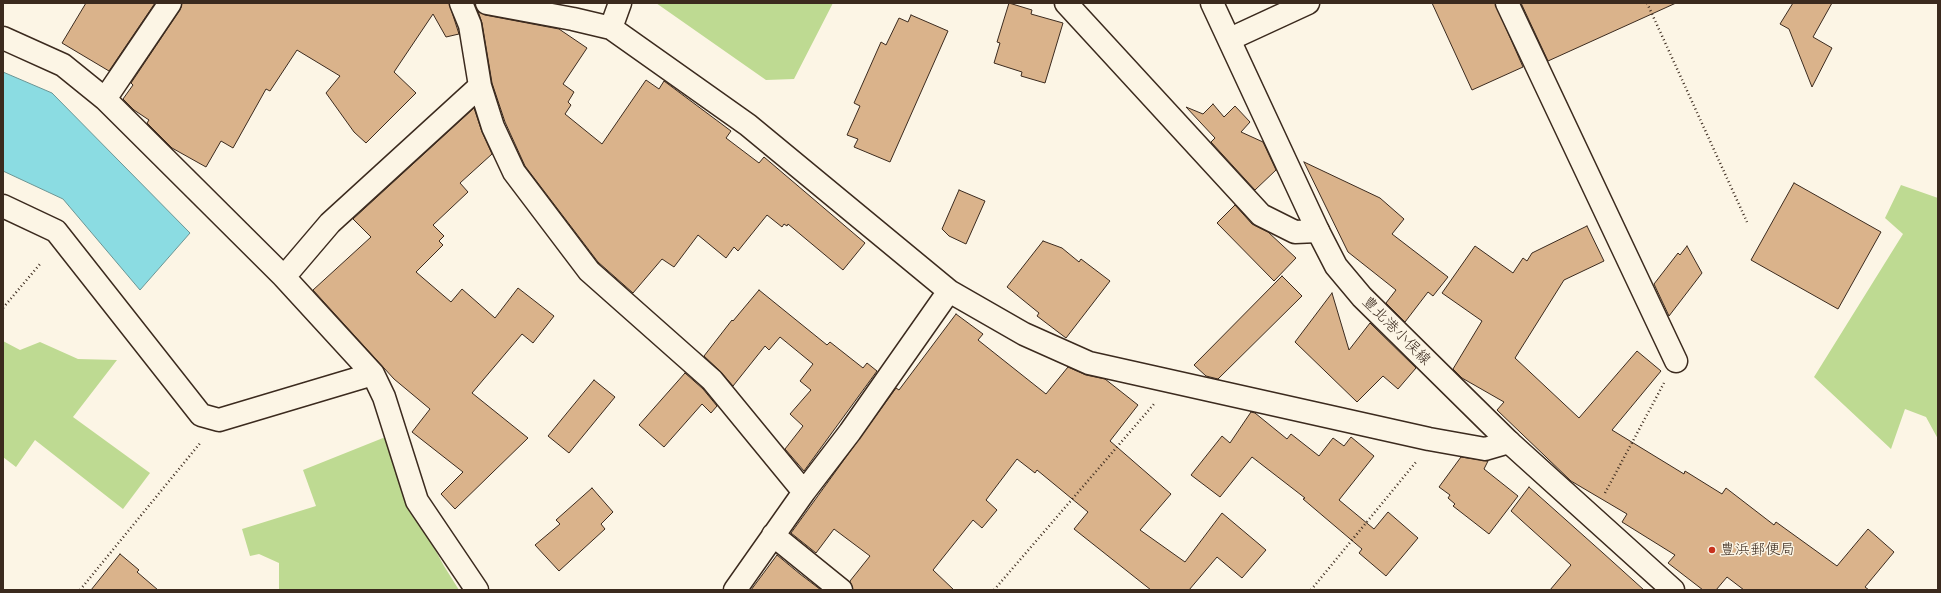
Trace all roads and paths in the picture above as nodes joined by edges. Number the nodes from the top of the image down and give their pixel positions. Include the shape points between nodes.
1 (170, 3) edge
2 (461, 3) edge
3 (487, 3) edge
4 (620, 3) edge
5 (1066, 3) edge
6 (1212, 3) edge
7 (1308, 3) edge
8 (1507, 3) edge
9 (1647, 3) edge
10 (611, 28) junction
11 (3, 38) edge
12 (1230, 39) junction
13 (480, 86) junction
14 (105, 99) junction
15 (3, 206) edge
16 (1747, 222) dead end
17 (1318, 231) junction
18 (40, 264) dead end
19 (284, 277) junction
20 (949, 291) junction
21 (3, 308) edge
22 (1676, 361) joint
23 (373, 374) junction
24 (1172, 383) junction
25 (219, 420) junction
26 (1429, 439) junction
27 (1509, 442) junction
28 (804, 492) junction
29 (1592, 516) junction
30 (773, 535) junction
31 (1662, 587) edge
32 (80, 590) edge
33 (477, 590) edge
34 (735, 590) edge
35 (841, 590) edge
36 (994, 590) edge
37 (1311, 590) edge

1 - 14 street
2 - 13 street via 470,26
3 - 10 street
4 - 10 street
5 - 17 street via 1261,215 1295,232
6 - 12 street, 豊北港小俣線
7 - 12 street
8 - 22 street
9 - 16 path
10 - 20 street via 748,125
11 - 14 street via 63,64
12 - 17 street, 豊北港小俣線
13 - 19 street via 330,222
13 - 28 street via 494,127 514,172 589,270 712,380
14 - 19 street
15 - 25 street via 56,231 201,415
17 - 27 street, 豊北港小俣線 via 1336,266 1362,297
18 - 21 path
19 - 23 street
20 - 24 street via 1024,334 1088,363
20 - 28 street via 850,432
22 - 29 path
23 - 25 street
23 - 33 street via 384,398 417,502
24 - 26 street
24 - 36 path
25 - 32 path
26 - 27 street via 1485,449
26 - 37 path via 1424,453
27 - 29 street, 豊北港小俣線
28 - 30 street
29 - 31 street, 豊北港小俣線
30 - 34 street
30 - 35 street

